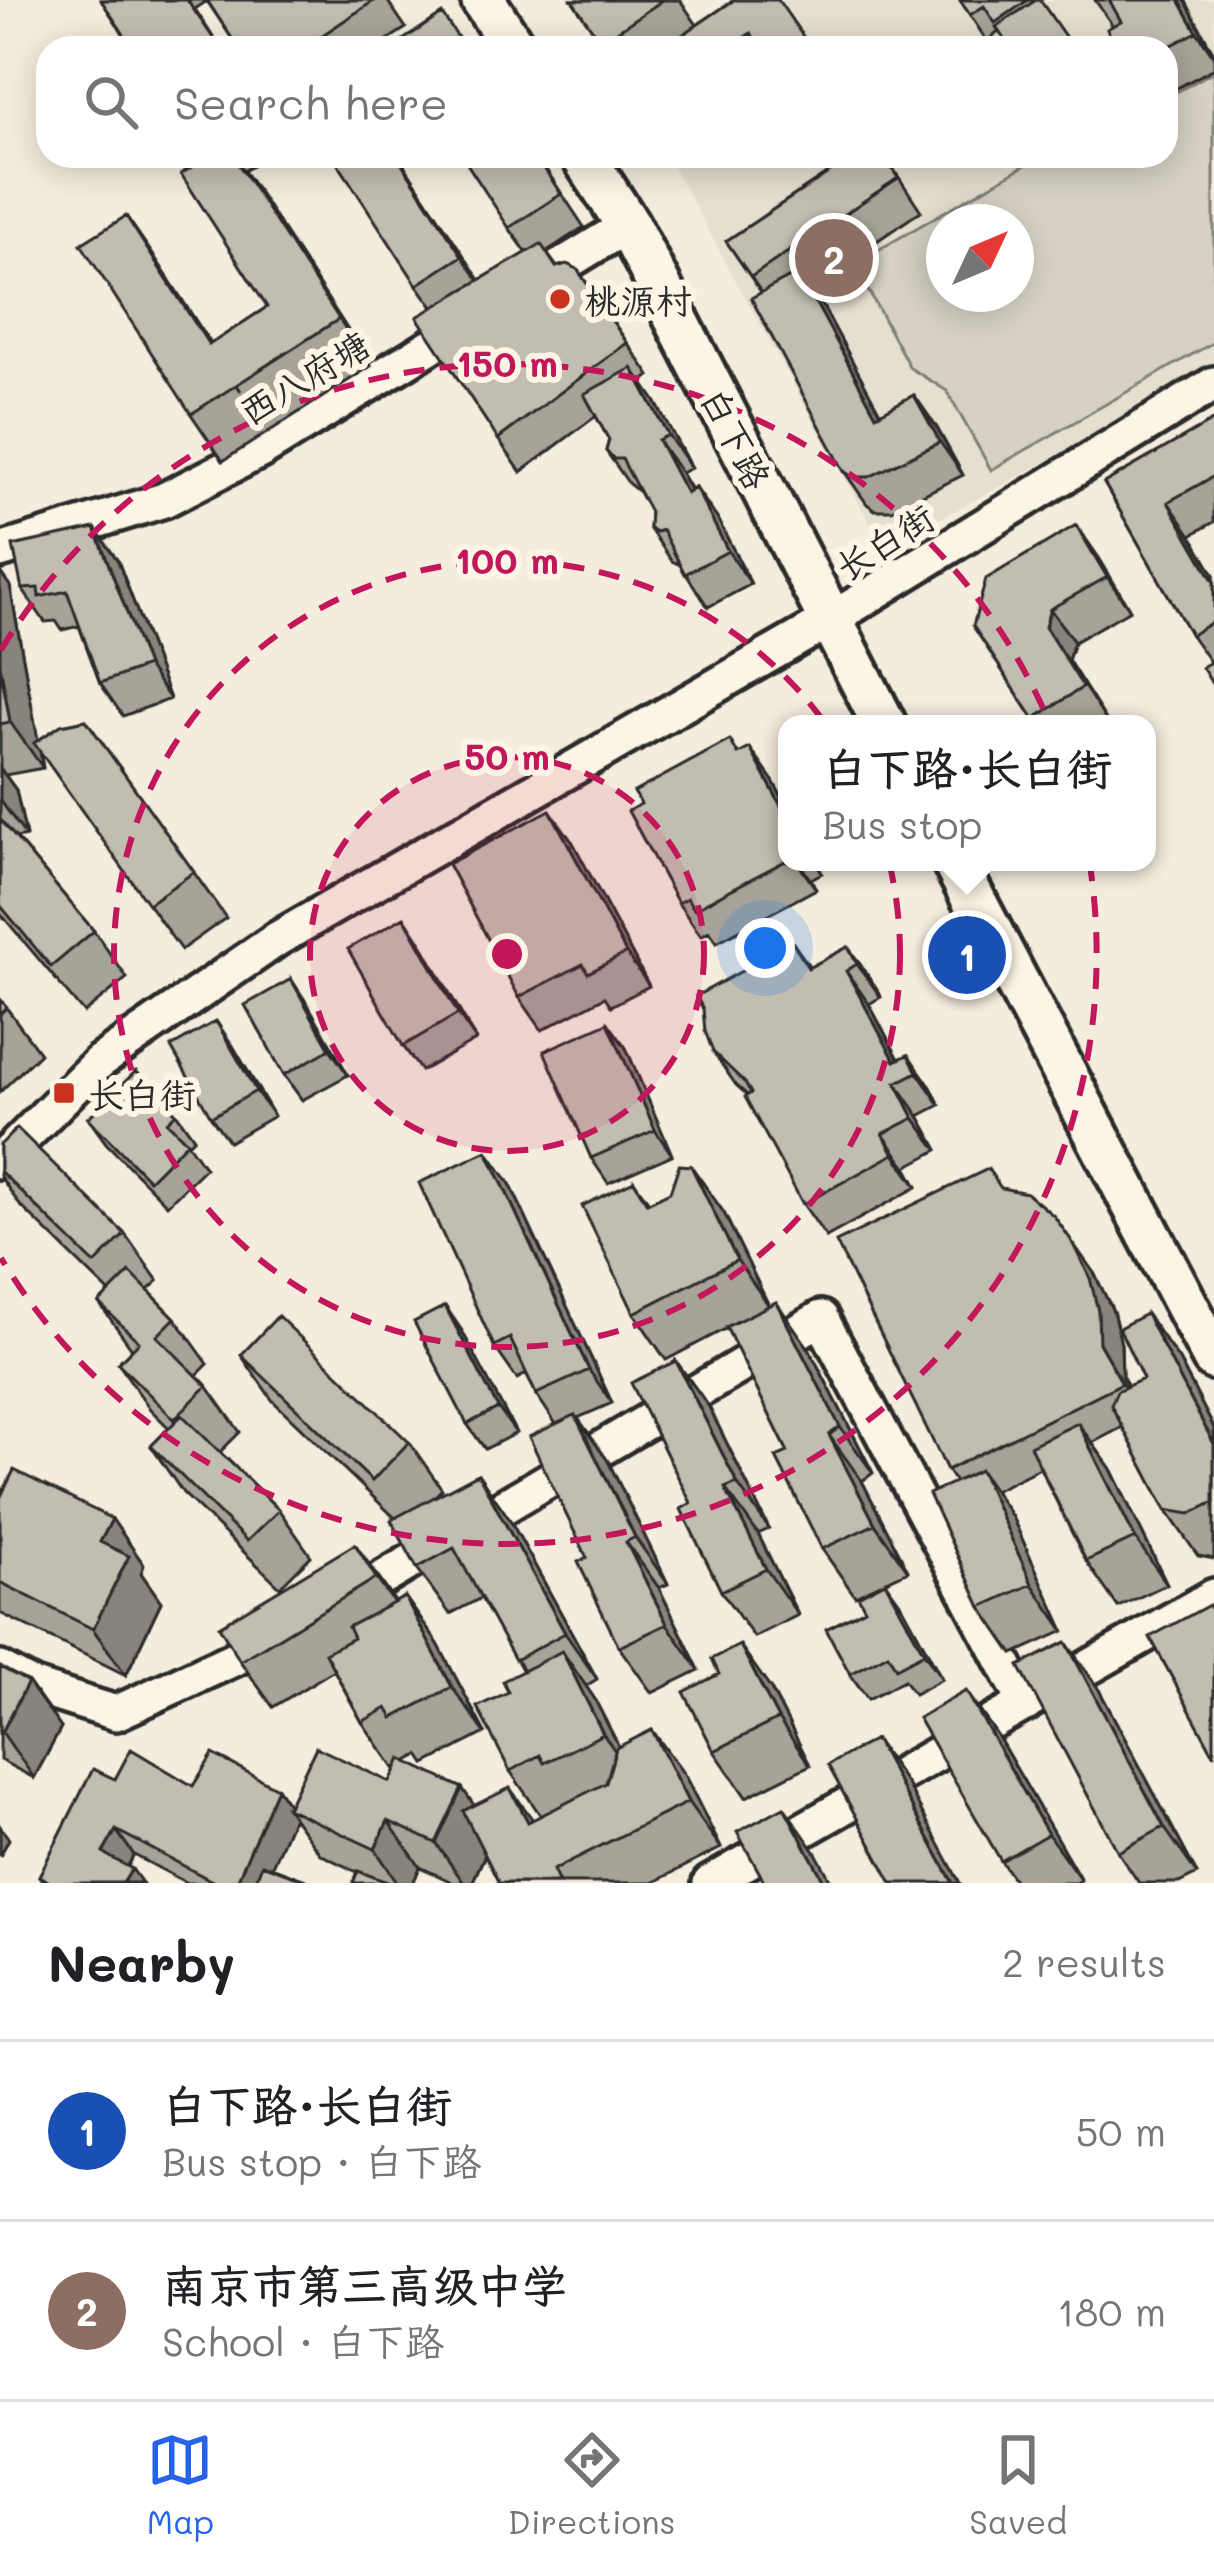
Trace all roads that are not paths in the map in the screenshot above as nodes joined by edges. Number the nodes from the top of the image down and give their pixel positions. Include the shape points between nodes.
1 (482, 0) edge
2 (506, 36) edge
3 (592, 168) edge
4 (628, 225) junction
5 (1214, 384) edge
6 (0, 551) edge
7 (830, 620) junction
8 (879, 715) edge
9 (959, 871) edge
10 (0, 1161) edge
11 (1214, 1358) edge
12 (1214, 1596) edge
13 (0, 1670) edge
14 (1026, 1704) junction
15 (710, 1883) edge

1 - 2 main road
3 - 4 main road, 白下路
4 - 6 street, 西八府塘 via 262,450 164,500
4 - 7 main road, 白下路
5 - 7 street, 长白街
7 - 8 main road, 白下路
7 - 10 street, 长白街 via 277,940 99,1062
9 - 11 main road
12 - 14 street
13 - 14 street via 116,1713 292,1632 821,1318
14 - 15 street

